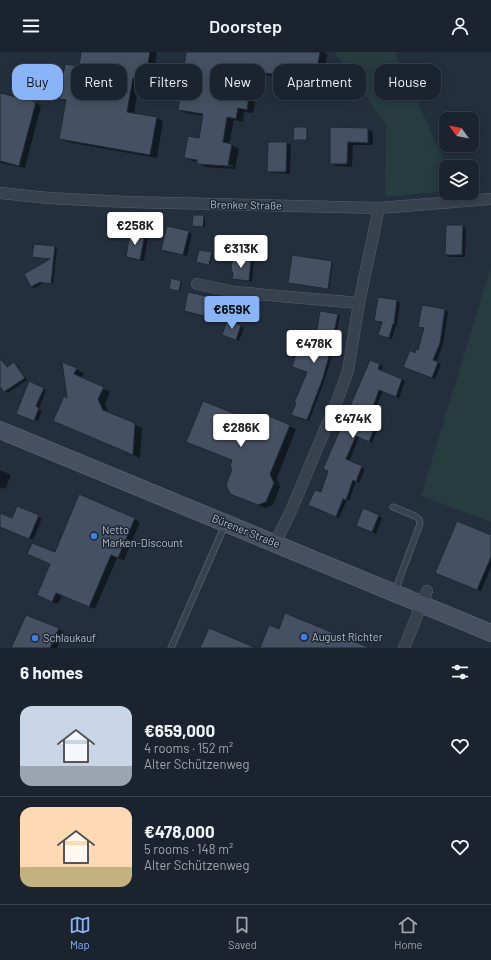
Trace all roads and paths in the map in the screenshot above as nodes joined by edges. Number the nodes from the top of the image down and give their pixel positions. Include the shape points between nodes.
1 (0, 194) edge
2 (491, 199) edge
3 (379, 208) junction
4 (197, 284) dead end
5 (360, 304) junction
6 (0, 430) edge
7 (392, 507) dead end
8 (226, 523) junction
9 (275, 543) junction
10 (395, 594) junction
11 (424, 598) junction
12 (491, 633) edge
13 (171, 648) edge
14 (404, 648) edge

1 - 3 street, Brenker Straße via 127,202
2 - 3 street, Brenker Straße
3 - 5 street
4 - 5 street via 235,292
5 - 9 street via 348,371 290,514
6 - 8 main road, Bürener Straße
7 - 10 lane via 415,516 420,524
8 - 9 main road, Bürener Straße
8 - 13 lane
9 - 10 main road, Bürener Straße
10 - 11 main road, Bürener Straße
11 - 12 main road, Bürener Straße
11 - 14 street

